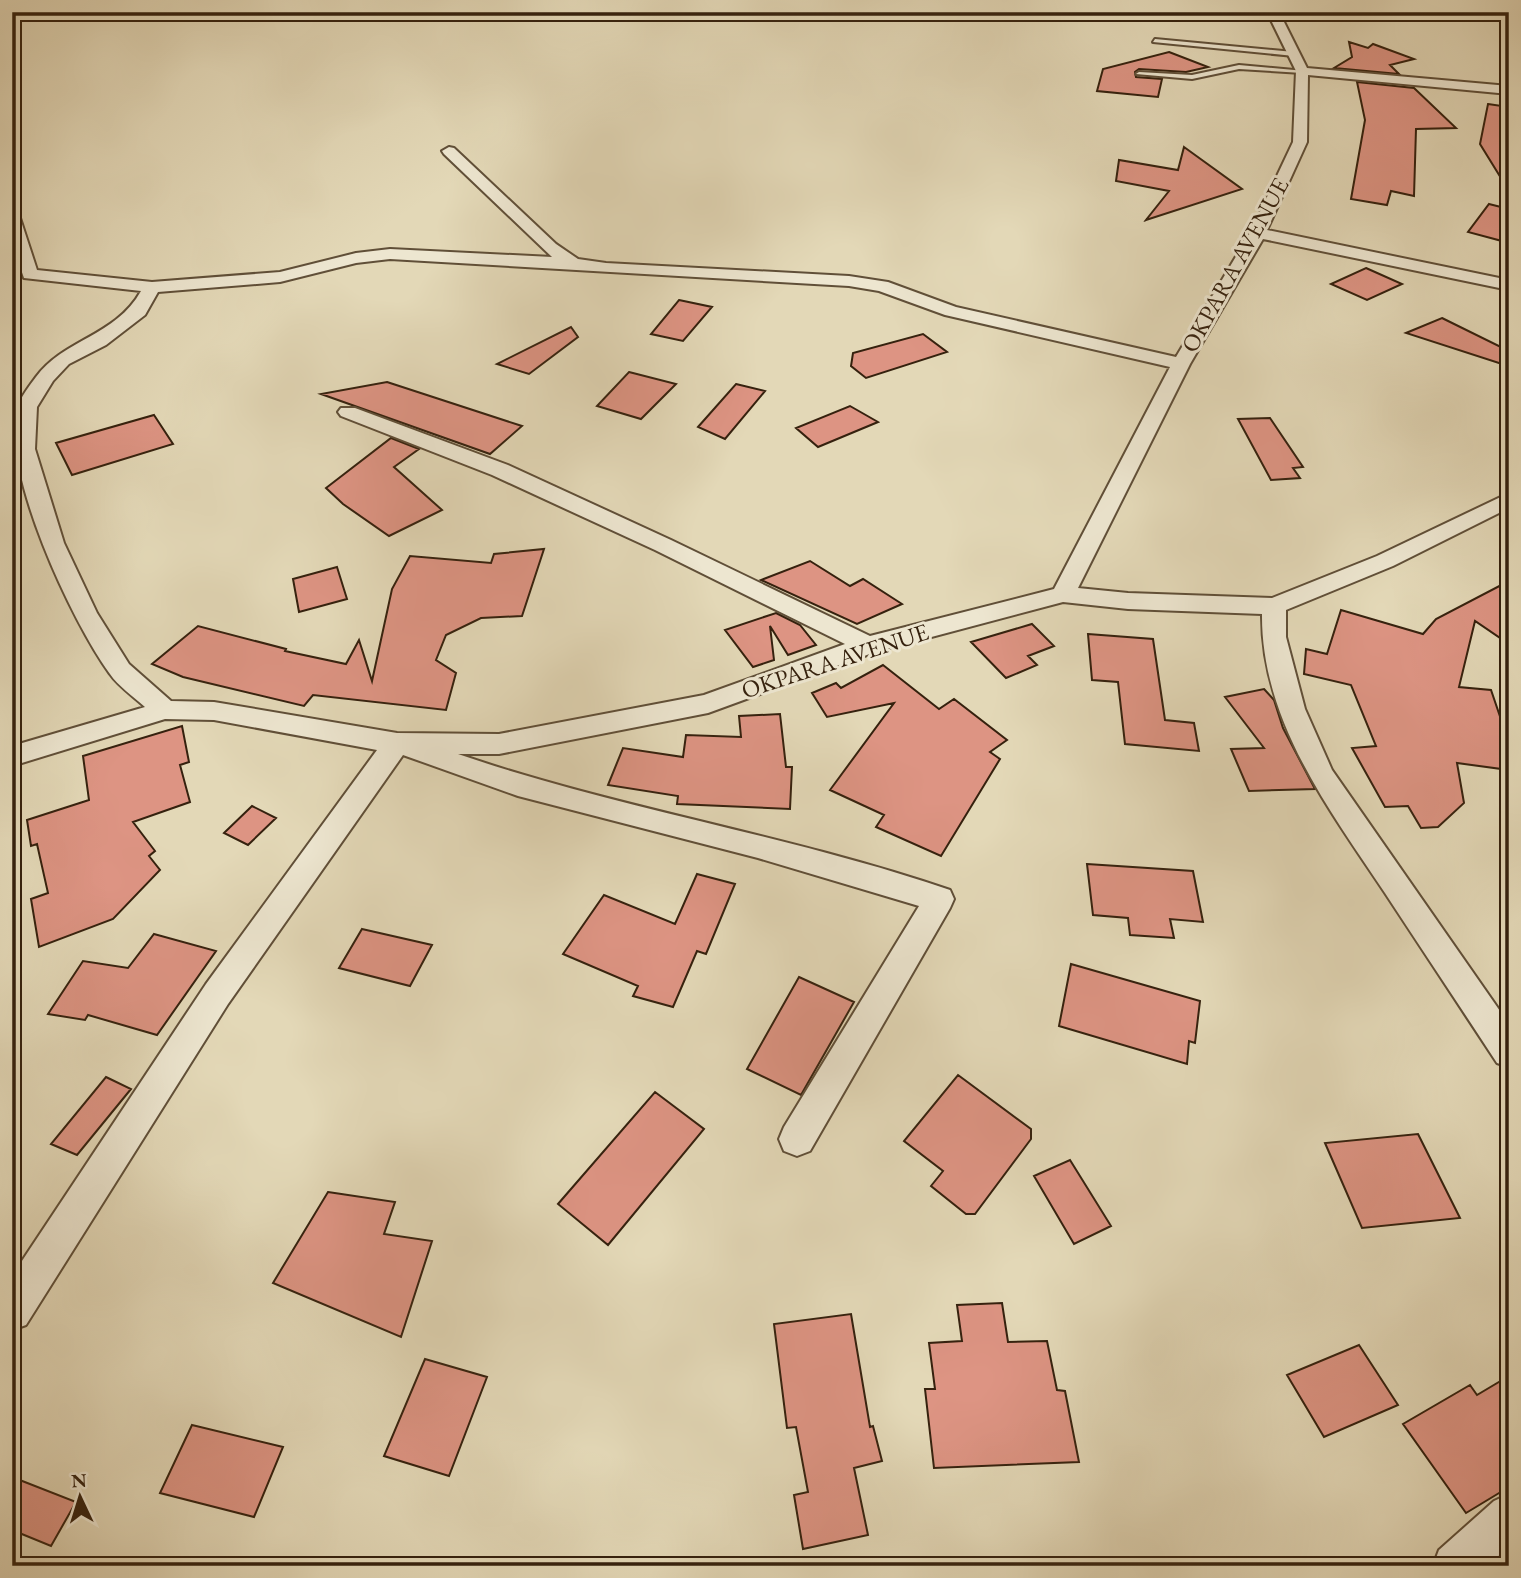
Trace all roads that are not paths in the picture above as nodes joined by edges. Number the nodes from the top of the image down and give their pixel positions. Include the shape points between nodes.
1 (1212, 12) edge
2 (1273, 14) edge
3 (1155, 41) dead end
4 (1298, 62) junction
5 (1139, 74) dead end
6 (1509, 90) edge
7 (449, 150) dead end
8 (12, 218) edge
9 (1258, 233) junction
10 (573, 263) junction
11 (30, 274) junction
12 (12, 275) edge
13 (1509, 285) edge
14 (152, 287) junction
15 (1181, 365) junction
16 (348, 412) dead end
17 (1509, 499) edge
18 (1063, 594) junction
19 (1274, 606) junction
20 (868, 645) junction
21 (164, 710) junction
22 (397, 743) junction
23 (12, 755) edge
24 (1509, 1052) edge
25 (797, 1139) dead end
26 (12, 1311) edge
27 (1509, 1516) edge
28 (1455, 1566) edge

1 - 2 lane
2 - 4 street, OKPARA AVENUE
3 - 4 lane
4 - 5 lane via 1192,77
4 - 6 street
4 - 9 street, OKPARA AVENUE via 1300,142
7 - 10 street via 550,248
8 - 11 street
9 - 13 street
9 - 15 street, OKPARA AVENUE
10 - 14 street via 390,254 280,277
10 - 15 street via 882,286 951,311
11 - 12 street
11 - 14 street
14 - 21 street via 139,311 99,341 62,360 45,378 27,407 25,449 53,543 85,614 120,670
15 - 18 street, OKPARA AVENUE
16 - 20 street via 500,470
17 - 19 street via 1385,561
18 - 19 street
18 - 20 street, OKPARA AVENUE
19 - 24 street via 1274,637 1292,709 1320,774
20 - 22 street, OKPARA AVENUE via 708,704 499,744
21 - 22 street, OKPARA AVENUE via 214,711
21 - 23 street, OKPARA AVENUE
22 - 25 street via 518,785 758,846 939,899
22 - 26 street via 217,994
27 - 28 street

